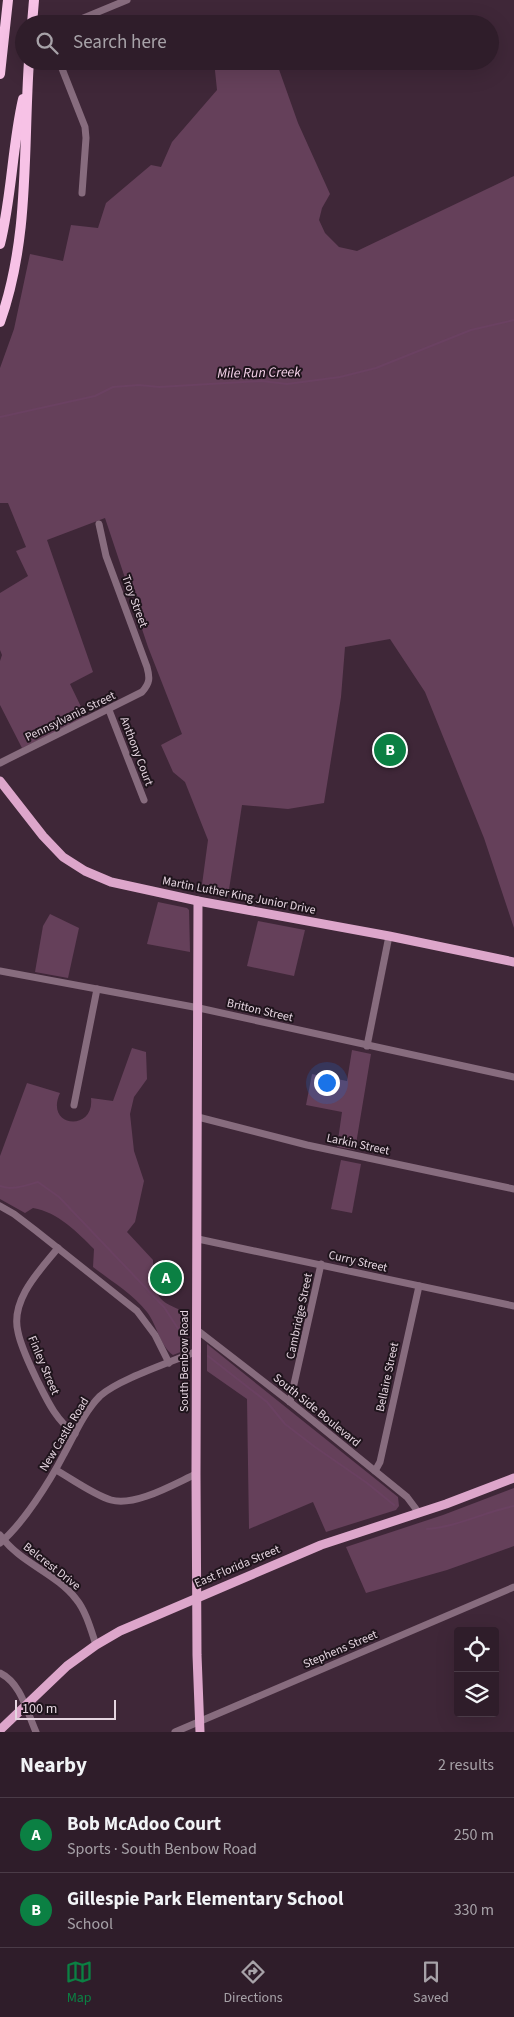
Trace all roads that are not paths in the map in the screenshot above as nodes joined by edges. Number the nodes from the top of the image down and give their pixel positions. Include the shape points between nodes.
1 (8, 0) edge
2 (34, 0) edge
3 (127, 0) edge
4 (33, 15) edge
5 (91, 15) edge
6 (29, 70) edge
7 (63, 70) edge
8 (0, 74) edge
9 (28, 82) junction
10 (82, 193) dead end
11 (0, 244) edge
12 (0, 322) edge
13 (98, 524) dead end
14 (148, 685) joint
15 (109, 710) junction
16 (0, 763) edge
17 (0, 781) edge
18 (144, 800) dead end
19 (198, 901) junction
20 (389, 936) junction
21 (514, 962) edge
22 (0, 971) edge
23 (96, 989) junction
24 (199, 1008) junction
25 (367, 1046) junction
26 (514, 1077) edge
27 (74, 1105) dead end
28 (198, 1117) junction
29 (514, 1189) edge
30 (0, 1206) edge
31 (198, 1239) junction
32 (58, 1248) junction
33 (322, 1264) junction
34 (419, 1286) junction
35 (514, 1306) edge
36 (197, 1330) junction
37 (197, 1351) junction
38 (169, 1363) junction
39 (290, 1402) junction
40 (75, 1434) junction
41 (56, 1470) junction
42 (375, 1471) junction
43 (196, 1474) junction
44 (514, 1478) edge
45 (419, 1513) junction
46 (1, 1540) edge
47 (514, 1586) edge
48 (197, 1598) junction
49 (96, 1645) junction
50 (0, 1673) edge
51 (25, 1708) junction
52 (198, 1722) junction
53 (0, 1730) edge
54 (36, 1732) edge
55 (175, 1732) edge
56 (200, 1732) edge

1 - 8 highway
2 - 4 highway
3 - 5 street
6 - 9 highway
7 - 10 street via 86,132
9 - 11 highway
9 - 12 highway via 20,240
13 - 14 street, Troy Street via 106,556 147,667
14 - 15 street, Pennsylvania Street via 142,692
15 - 16 street, Pennsylvania Street
15 - 18 street, Anthony Court
17 - 19 main road, Martin Luther King Junior Drive via 53,848 84,871 127,886
19 - 20 main road, Martin Luther King Junior Drive
19 - 24 main road, South Benbow Road
20 - 21 main road, Martin Luther King Junior Drive
20 - 25 street
22 - 23 street, Britton Street
23 - 24 street, Britton Street
23 - 27 street
24 - 25 street, Britton Street
24 - 28 main road, South Benbow Road
25 - 26 street, Britton Street
28 - 29 street, Larkin Street via 307,1145
28 - 31 main road, South Benbow Road
30 - 32 street
31 - 33 street, Curry Street
31 - 36 main road, South Benbow Road
32 - 38 street via 137,1311 155,1335
32 - 40 street, Finley Street via 27,1286 17,1330 50,1408
33 - 34 street, Curry Street
33 - 39 street, Cambridge Street
34 - 35 street, Curry Street
34 - 42 street, Bellaire Street via 380,1462
36 - 37 main road, South Benbow Road
36 - 39 street, South Side Boulevard
37 - 38 street, New Castle Road
37 - 43 main road, South Benbow Road
38 - 40 street, New Castle Road via 119,1384 102,1395
39 - 42 street, South Side Boulevard
40 - 41 street, New Castle Road
41 - 43 street via 104,1497 120,1502 136,1500
41 - 46 street, New Castle Road via 14,1529
42 - 45 street, South Side Boulevard via 407,1497
43 - 48 main road, South Benbow Road
44 - 45 main road, East Florida Street
45 - 48 main road, East Florida Street via 321,1545
46 - 49 street, Belcrest Drive via 78,1600
47 - 52 street, Stephens Street
48 - 49 main road, East Florida Street via 120,1631
48 - 52 main road, South Benbow Road
49 - 51 main road, East Florida Street via 67,1666
50 - 51 street via 9,1677
51 - 53 main road, East Florida Street
51 - 54 street
52 - 55 street, Stephens Street
52 - 56 main road, South Benbow Road

